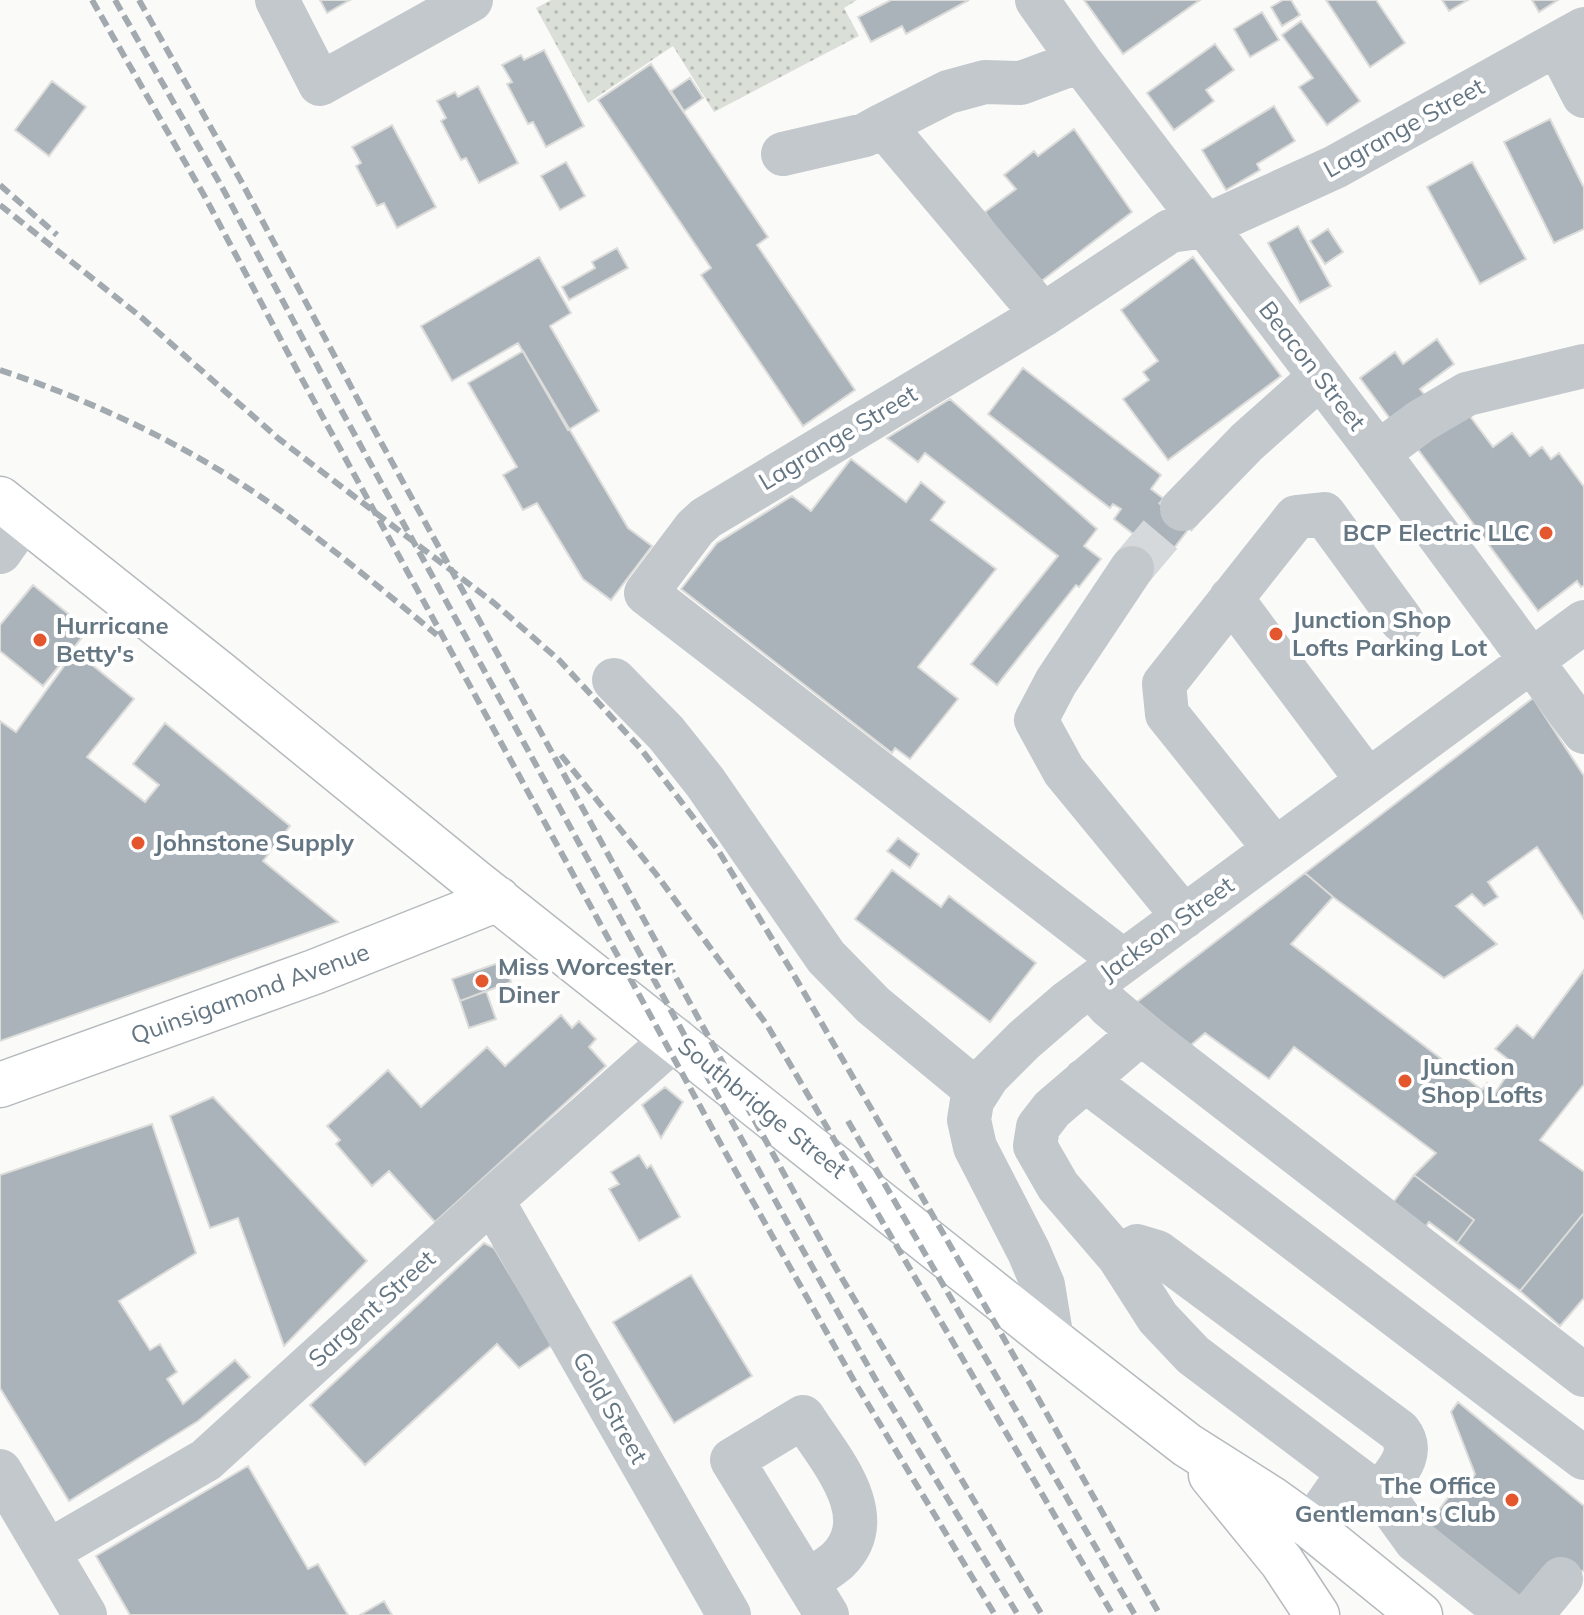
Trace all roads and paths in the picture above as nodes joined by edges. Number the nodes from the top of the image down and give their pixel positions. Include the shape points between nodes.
1 (277, 0) edge
2 (471, 0) edge
3 (1037, 0) edge
4 (1570, 37) edge
5 (1080, 61) junction
6 (1584, 96) edge
7 (883, 125) junction
8 (783, 154) dead end
9 (1205, 226) junction
10 (1043, 315) junction
11 (1584, 366) edge
12 (1320, 377) junction
13 (1378, 453) junction
14 (1182, 509) tunnel mouth
15 (8, 523) edge
16 (1132, 568) tunnel mouth
17 (1231, 598) junction
18 (1402, 621) dead end
19 (1584, 622) edge
20 (1531, 661) junction
21 (614, 680) dead end
22 (1584, 732) edge
23 (1368, 781) junction
24 (1275, 849) junction
25 (498, 899) junction
26 (1184, 917) junction
27 (1107, 973) junction
28 (1141, 1033) junction
29 (675, 1038) junction
30 (1085, 1080) junction
31 (0, 1085) edge
32 (977, 1091) junction
33 (492, 1200) junction
34 (1119, 1257) junction
35 (1052, 1340) junction
36 (1584, 1375) edge
37 (1187, 1445) junction
38 (1584, 1458) edge
39 (0, 1471) edge
40 (1364, 1484) junction
41 (1311, 1527) junction
42 (49, 1551) junction
43 (1561, 1579) dead end
44 (85, 1615) edge
45 (729, 1615) edge
46 (1317, 1615) edge
47 (1420, 1615) edge
48 (1510, 1615) edge
49 (1531, 1615) edge

1 - 2 street via 320,84
3 - 5 street, Beacon Street
4 - 6 street
4 - 9 street, Lagrange Street via 1335,167
5 - 7 street via 1021,83 985,82 948,92
5 - 9 street, Beacon Street
7 - 8 street via 865,135
7 - 10 street
9 - 10 street, Lagrange Street via 1170,231
9 - 12 street, Beacon Street
10 - 27 street, Lagrange Street via 706,518 646,593
11 - 13 street via 1467,394
12 - 13 street, Beacon Street
12 - 14 street
13 - 20 street, Beacon Street
15 - 25 main road, Southbridge Street via 220,674
16 - 26 street via 1036,720 1064,771
17 - 18 street via 1296,517 1324,514
17 - 23 street
17 - 24 street via 1164,684 1167,714
19 - 20 street, Jackson Street
20 - 22 street, Beacon Street
20 - 23 street, Jackson Street
21 - 32 street via 705,782 826,957 873,1005
23 - 24 street, Jackson Street
24 - 26 street, Jackson Street
25 - 29 main road, Southbridge Street
25 - 31 main road, Quinsigamond Avenue via 314,972
26 - 27 street, Jackson Street
27 - 28 street via 1109,1006
27 - 32 street, Jackson Street via 1024,1040
28 - 30 street
28 - 36 street
29 - 33 street, Sargent Street
29 - 35 main road, Southbridge Street
30 - 34 street via 1044,1117 1035,1146 1058,1186
30 - 38 street
32 - 35 street via 969,1110 971,1138 1037,1269
33 - 42 street, Sargent Street via 206,1460
33 - 45 street, Gold Street
34 - 40 street via 1158,1318 1193,1355
34 - 40 street via 1137,1246 1157,1252 1399,1431 1406,1440 1406,1458
35 - 37 main road, Southbridge Street
37 - 41 main road, Southbridge Street
37 - 46 main road via 1282,1562
39 - 42 street
40 - 41 street
40 - 48 street via 1393,1507 1416,1541
41 - 47 main road, Southbridge Street
42 - 44 street
43 - 49 street

